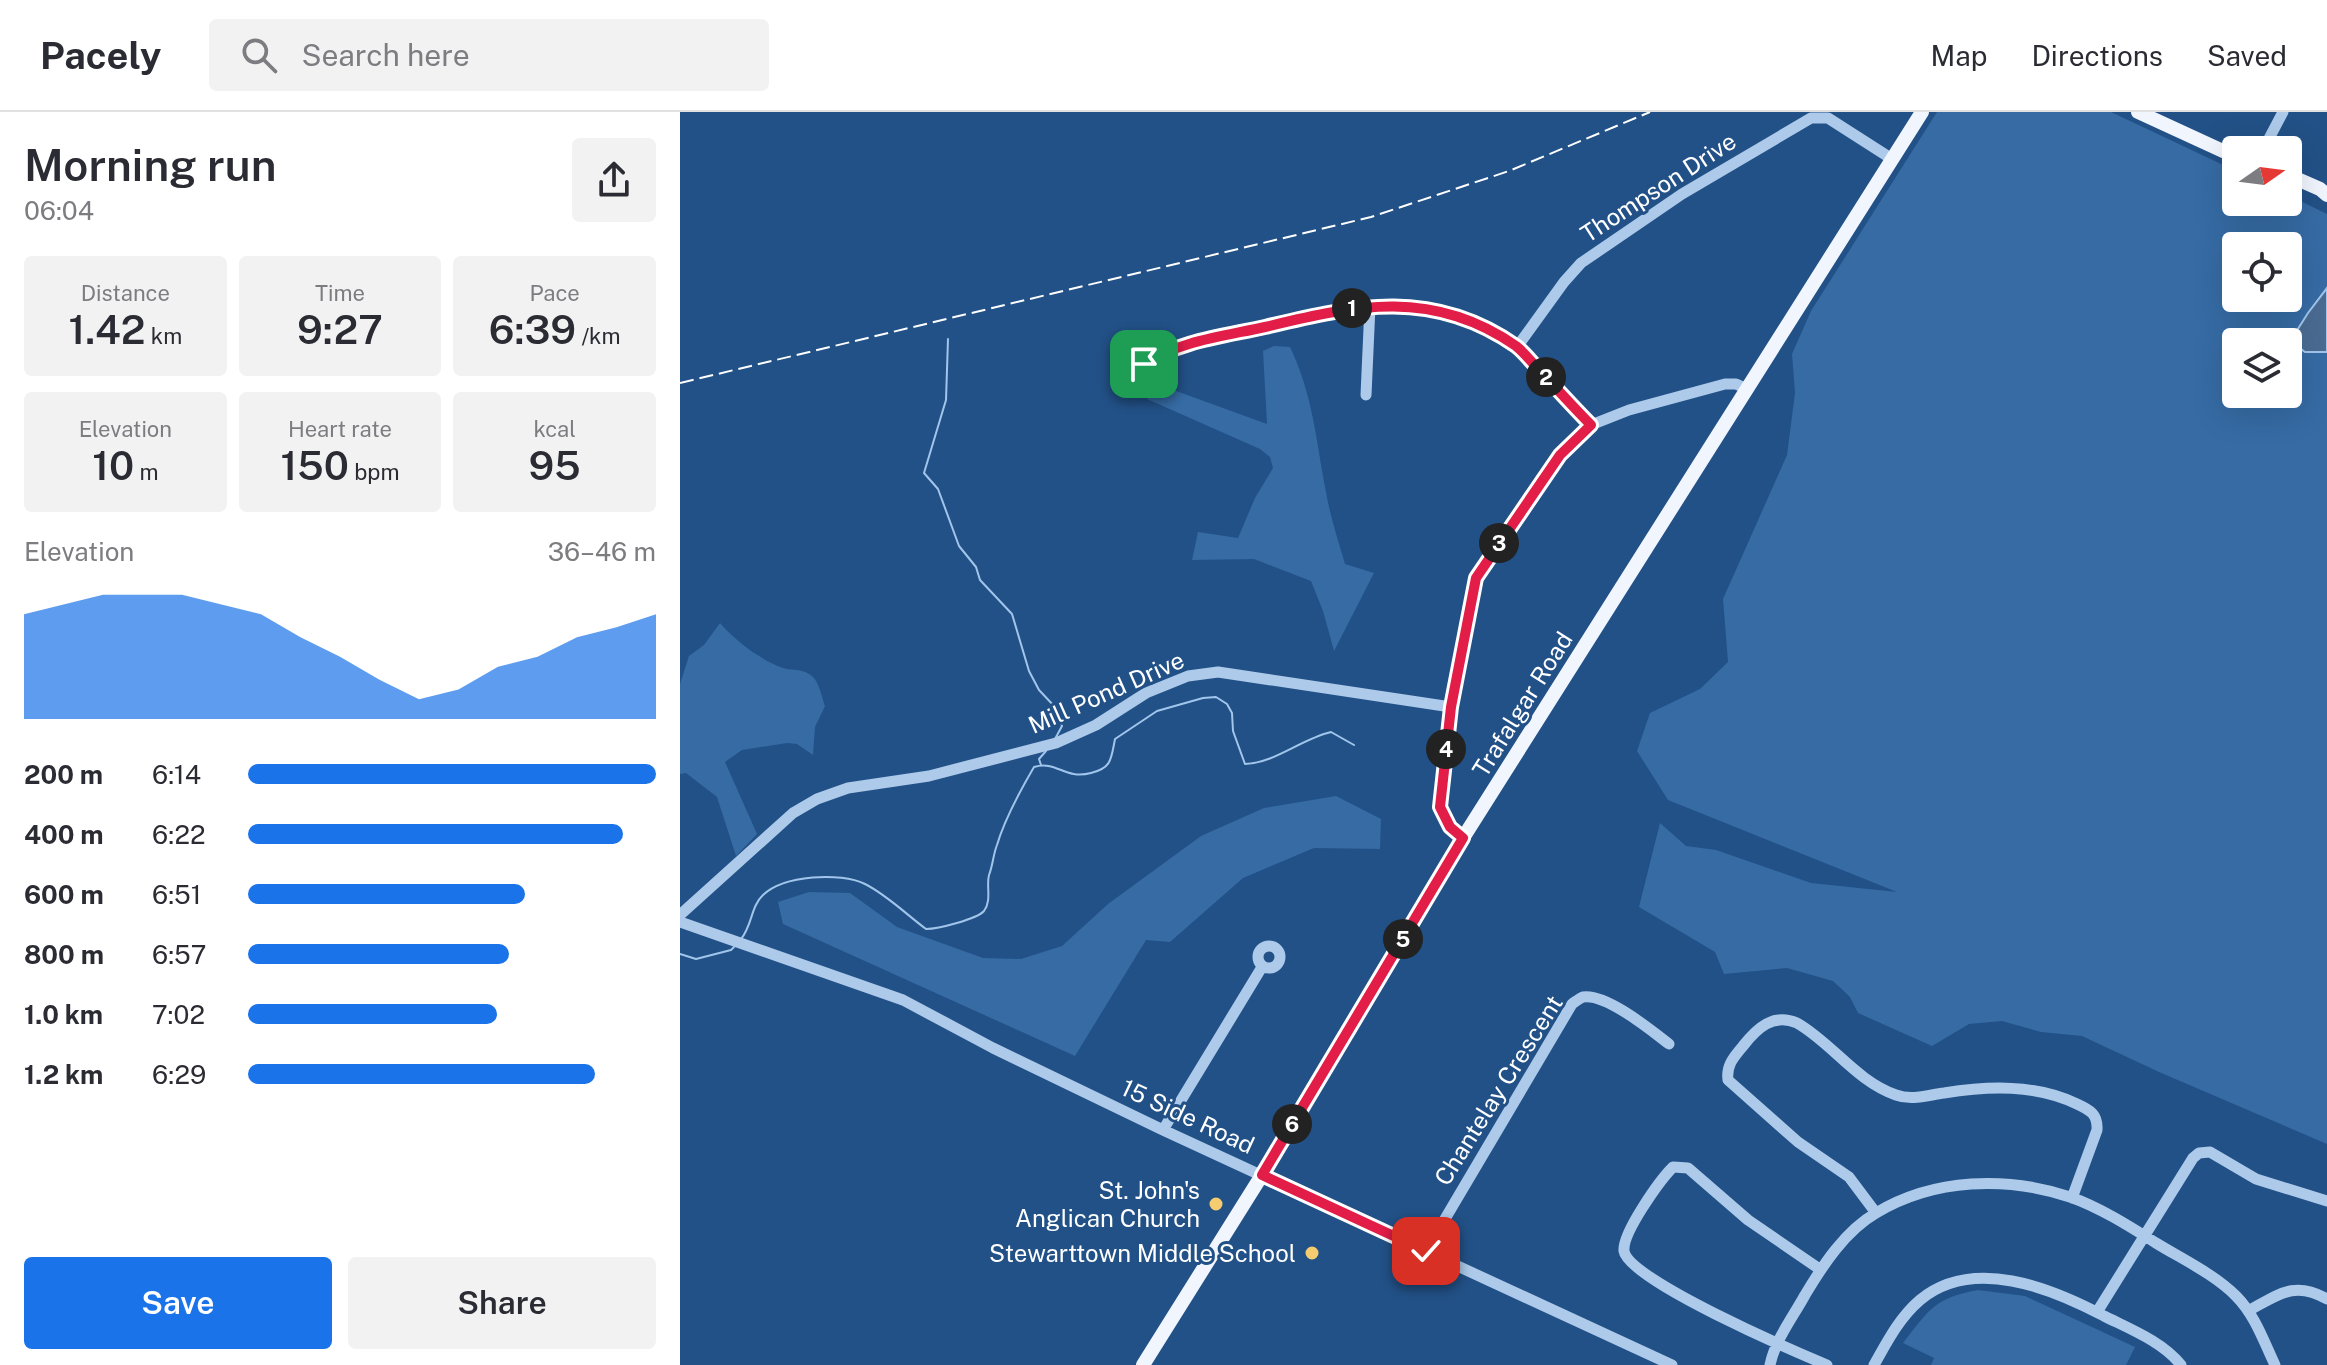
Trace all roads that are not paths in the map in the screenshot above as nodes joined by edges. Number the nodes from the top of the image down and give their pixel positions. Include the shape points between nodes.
1 (1922, 112) edge
2 (2138, 112) edge
3 (2283, 112) edge
4 (2270, 136) edge
5 (2222, 151) edge
6 (1892, 159) junction
7 (2302, 181) edge
8 (2302, 189) edge
9 (2327, 197) edge
10 (1370, 306) junction
11 (1517, 347) junction
12 (1144, 364) dead end
13 (1747, 389) junction
14 (1366, 395) dead end
15 (1591, 425) junction
16 (1451, 707) junction
17 (1463, 838) junction
18 (680, 915) edge
19 (680, 922) edge
20 (1262, 967) dead end
21 (1669, 1044) dead end
22 (1163, 1130) junction
23 (1262, 1175) junction
24 (2072, 1198) junction
25 (2327, 1201) edge
26 (1876, 1213) junction
27 (2144, 1236) junction
28 (1426, 1251) junction
29 (1821, 1270) junction
30 (2327, 1299) edge
31 (2248, 1311) junction
32 (2097, 1312) junction
33 (1773, 1355) edge
34 (1143, 1365) edge
35 (1672, 1365) edge
36 (1762, 1365) edge
37 (1827, 1365) edge
38 (1874, 1365) edge
39 (2181, 1365) edge
40 (2275, 1365) edge

1 - 6 main road, Trafalgar Road
2 - 5 main road
3 - 4 street
6 - 11 street, Thompson Drive via 1828,118 1811,118 1682,194 1581,263
6 - 13 main road, Trafalgar Road
7 - 9 main road
8 - 9 main road
10 - 11 street via 1426,308 1468,319
10 - 12 street via 1191,344
10 - 14 street
11 - 15 street
13 - 15 street via 1725,384
13 - 17 main road, Trafalgar Road
15 - 16 street via 1553,464 1476,578
16 - 17 street via 1440,807
16 - 18 street, Mill Pond Drive via 1218,672 1188,676 1056,743 817,799 793,813
17 - 23 main road, Trafalgar Road
19 - 22 street, 15 Side Road via 903,1000
20 - 22 street
21 - 28 street, Chantelay Crescent via 1595,998 1582,997 1572,1004
22 - 23 street, 15 Side Road
23 - 28 street, 15 Side Road
23 - 34 main road, Trafalgar Road
24 - 26 street via 2017,1185 1963,1184 1917,1195
24 - 26 street via 2097,1130 2096,1117 2088,1109 2058,1096 2011,1088 1899,1096 1856,1071 1797,1023 1786,1019 1763,1024 1733,1057 1728,1080 1798,1142 1849,1177
24 - 27 street
25 - 27 street via 2256,1179 2210,1152 2199,1153
26 - 29 street via 1850,1234
27 - 31 street via 2223,1285
27 - 32 street
28 - 35 street, 15 Side Road
29 - 33 street
29 - 33 street via 1748,1220 1688,1168 1673,1167 1661,1178 1626,1239 1629,1262
30 - 31 street via 2297,1288
31 - 40 street
32 - 38 street via 2020,1282 1960,1281 1921,1299 1897,1325
32 - 39 street via 2149,1340
33 - 36 street
33 - 37 street

